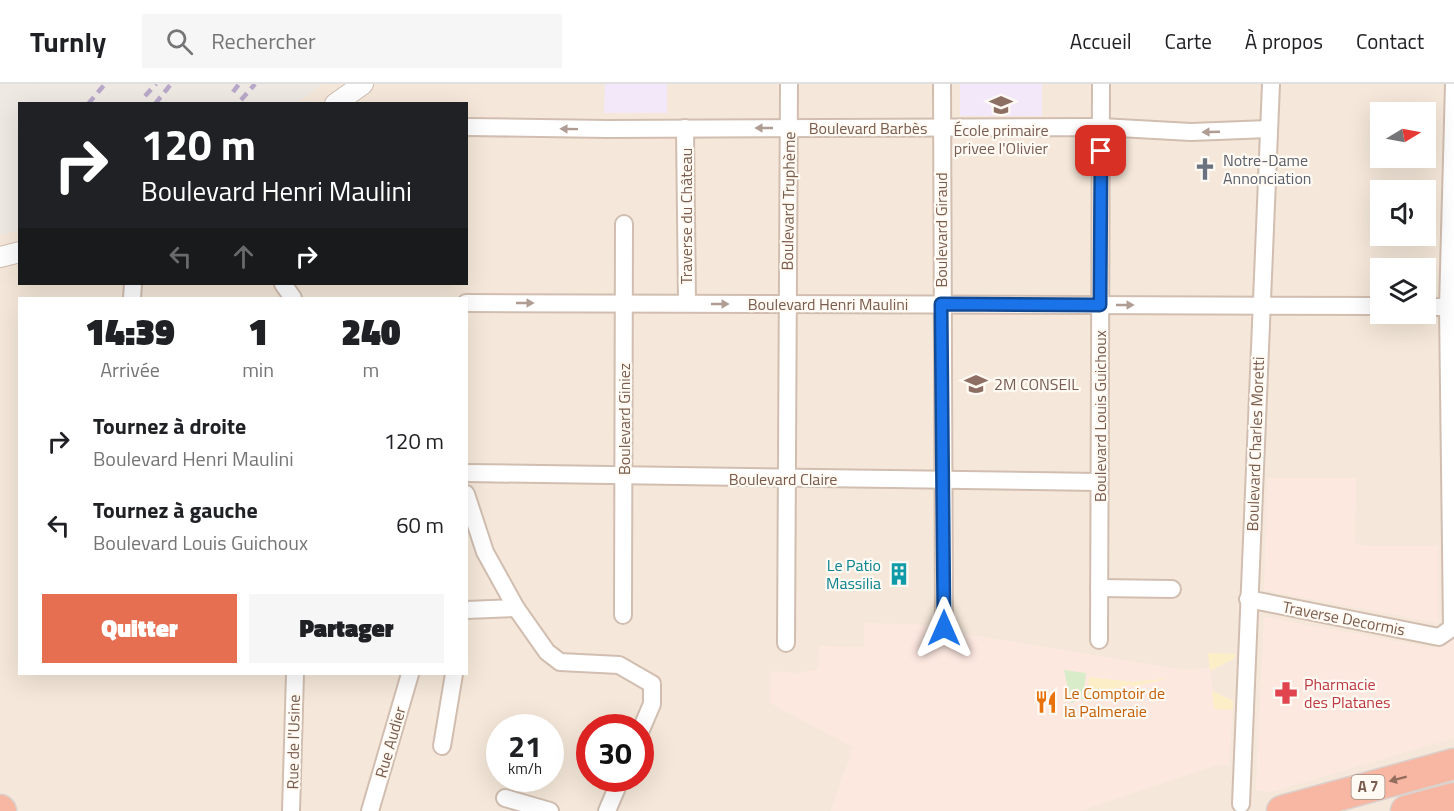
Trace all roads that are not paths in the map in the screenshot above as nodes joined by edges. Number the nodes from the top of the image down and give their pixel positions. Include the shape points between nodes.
1 (363, 84) edge
2 (789, 84) edge
3 (942, 84) edge
4 (1101, 84) edge
5 (1271, 84) edge
6 (1454, 84) edge
7 (338, 102) edge
8 (468, 127) edge
9 (1101, 127) junction
10 (686, 128) junction
11 (789, 128) junction
12 (941, 128) junction
13 (1269, 129) junction
14 (624, 224) dead end
15 (18, 252) edge
16 (0, 257) edge
17 (468, 303) edge
18 (625, 303) junction
19 (687, 303) junction
20 (787, 304) junction
21 (941, 304) junction
22 (1100, 305) junction
23 (1261, 306) junction
24 (1370, 306) edge
25 (1451, 307) edge
26 (468, 472) edge
27 (624, 476) junction
28 (942, 478) junction
29 (785, 480) junction
30 (1100, 482) junction
31 (468, 500) edge
32 (1099, 588) junction
33 (1172, 589) dead end
34 (1248, 599) junction
35 (516, 608) junction
36 (468, 610) edge
37 (623, 615) dead end
38 (944, 628) dead end
39 (1099, 640) dead end
40 (786, 643) dead end
41 (295, 675) edge
42 (410, 675) edge
43 (454, 675) edge
44 (648, 714) edge
45 (442, 746) dead end
46 (1454, 764) edge
47 (615, 792) edge
48 (505, 798) dead end
49 (1454, 798) edge
50 (1240, 804) dead end
51 (291, 811) edge
52 (370, 811) edge
53 (550, 811) edge
54 (608, 811) edge
55 (1282, 811) edge
56 (1406, 811) edge

1 - 7 street
2 - 11 street, Boulevard Truphème
3 - 12 street, Boulevard Giraud
4 - 9 street, Boulevard Louis Guichoux
5 - 13 street, Boulevard Charles Moretti
6 - 25 street
10 -> 8 street, Boulevard Barbès
9 - 12 street, Boulevard Barbès
13 -> 9 street, Boulevard Barbès via 1191,132
9 - 22 street, Boulevard Louis Guichoux
11 -> 10 street, Boulevard Barbès
10 - 19 street, Traverse du Château
11 - 12 street, Boulevard Barbès
11 - 20 street, Boulevard Truphème
12 - 21 street, Boulevard Giraud
13 - 23 street, Boulevard Charles Moretti
14 - 18 street, Boulevard Giniez
15 - 16 street
17 -> 18 street, Boulevard Henri Maulini
18 - 19 street, Boulevard Henri Maulini
18 - 27 street, Boulevard Giniez
19 -> 20 street, Boulevard Henri Maulini
20 - 21 street, Boulevard Henri Maulini
20 - 29 street, Boulevard Truphème
21 - 22 street, Boulevard Henri Maulini
21 - 28 street, Boulevard Giraud
22 -> 23 street, Boulevard Henri Maulini
22 - 30 street, Boulevard Louis Guichoux
23 - 24 street, Boulevard Henri Maulini
23 - 34 street, Boulevard Charles Moretti
25 - 34 street, Traverse Decormis via 1452,628 1440,638
26 - 27 street, Boulevard Claire
27 - 29 street, Boulevard Claire
27 - 37 street, Boulevard Giniez
28 - 29 street, Boulevard Claire
28 - 30 street, Boulevard Claire
28 - 38 street, Boulevard Giraud
29 - 40 street, Boulevard Truphème
30 - 32 street, Boulevard Louis Guichoux
31 - 35 street via 485,552
32 - 33 street
32 - 39 street, Boulevard Louis Guichoux
34 - 50 street, Boulevard Charles Moretti
35 - 36 street
35 - 44 street via 547,652 560,662 619,665 652,684
41 - 51 street, Rue de l'Usine
42 - 52 street, Rue Audier
43 - 45 street
46 -> 55 highway, A 7
47 - 54 street
48 - 53 street
49 - 56 highway

